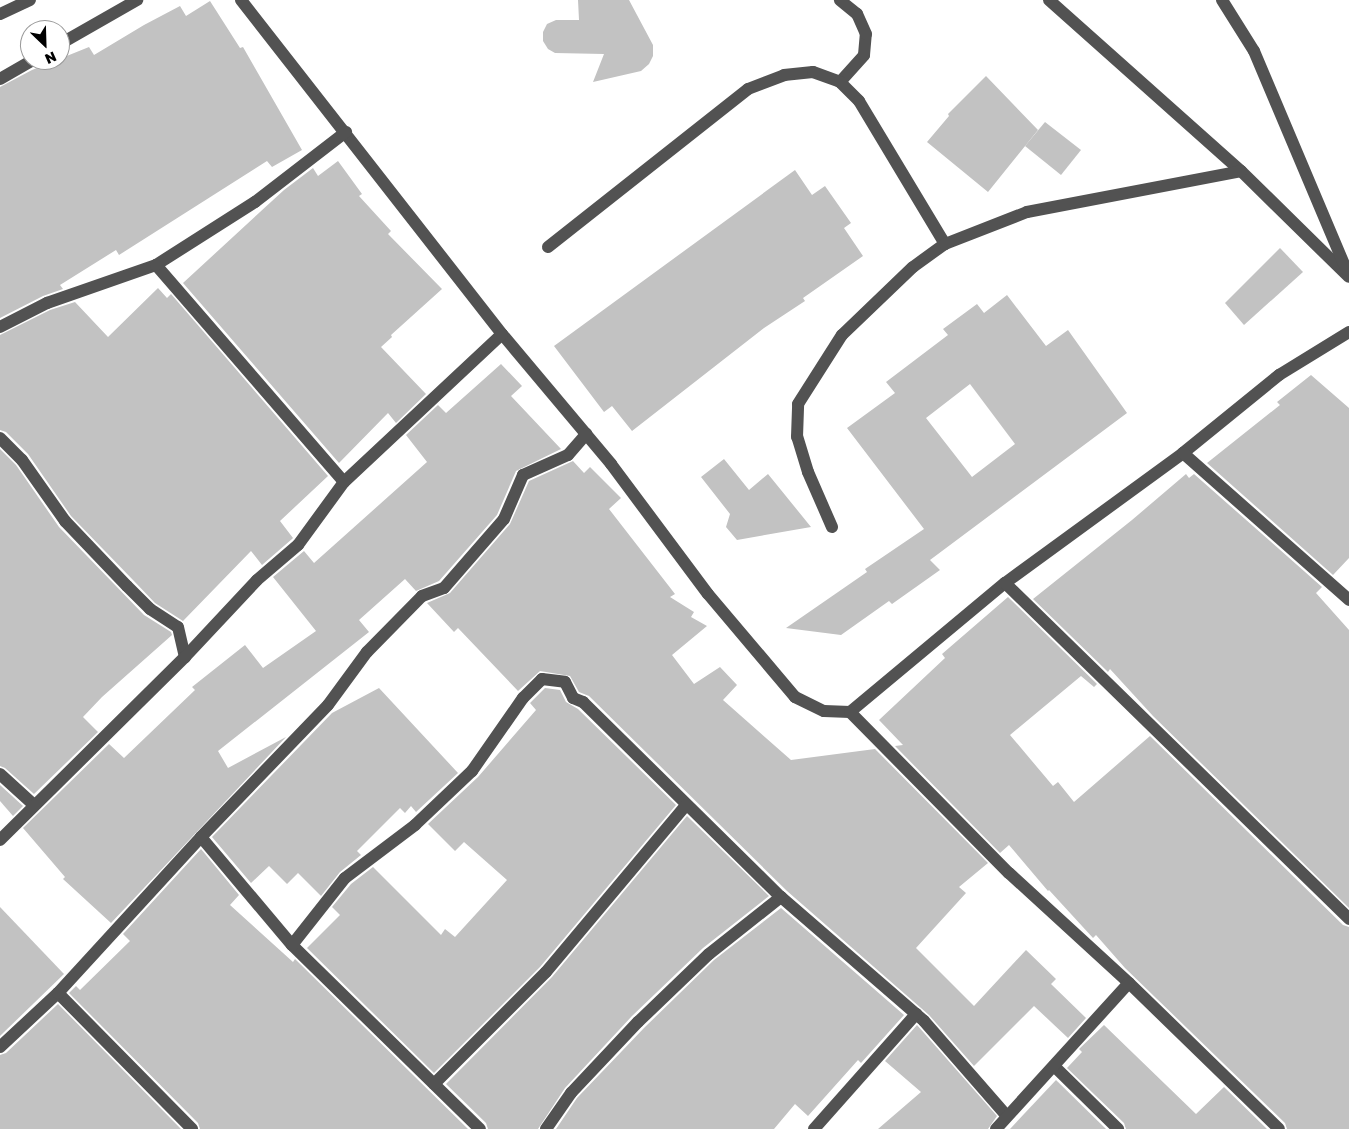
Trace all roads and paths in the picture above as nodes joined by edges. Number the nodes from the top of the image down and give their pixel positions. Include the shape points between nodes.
1 (30, 0) edge
2 (137, 0) edge
3 (241, 0) edge
4 (840, 0) edge
5 (1049, 0) edge
6 (1222, 0) edge
7 (0, 14) edge
8 (70, 38) edge
9 (20, 67) edge
10 (0, 79) edge
11 (840, 82) junction
12 (346, 132) junction
13 (1241, 171) junction
14 (945, 244) junction
15 (548, 247) dead end
16 (156, 265) junction
17 (1349, 277) edge
18 (0, 327) edge
19 (1349, 332) edge
20 (502, 334) junction
21 (586, 434) junction
22 (0, 438) edge
23 (1183, 453) junction
24 (344, 482) junction
25 (832, 527) dead end
26 (1005, 583) junction
27 (1349, 600) edge
28 (185, 657) junction
29 (850, 712) junction
30 (0, 774) edge
31 (34, 805) junction
32 (686, 805) junction
33 (201, 837) junction
34 (0, 840) edge
35 (781, 897) junction
36 (1349, 919) edge
37 (292, 945) junction
38 (1129, 983) junction
39 (58, 993) junction
40 (916, 1014) junction
41 (0, 1047) edge
42 (1054, 1066) junction
43 (434, 1084) junction
44 (1007, 1116) junction
45 (192, 1129) edge
46 (480, 1129) edge
47 (546, 1129) edge
48 (814, 1129) edge
49 (996, 1129) edge
50 (1118, 1129) edge
51 (1278, 1129) edge

1 - 7 street
2 - 8 street
3 - 12 street
4 - 11 street via 857,14 866,34 864,55
5 - 13 street
6 - 17 street via 1254,51
9 - 10 street
11 - 14 street via 859,101
11 - 15 street via 813,72 784,75 748,89
12 - 16 street via 254,202
12 - 20 street
13 - 14 street via 1027,212
13 - 17 street
14 - 25 street via 913,267 842,335 798,404 797,437
16 - 18 street via 47,303
16 - 24 street
19 - 23 street via 1279,375
20 - 21 street
20 - 24 street
21 - 29 street via 708,594 795,697 824,711
21 - 33 street via 568,455 523,475 504,519 450,582 444,588 422,596 367,652 328,705
22 - 28 street via 22,460 65,521 150,609 178,627
23 - 26 street
23 - 27 street
24 - 28 street via 298,544 257,580
26 - 29 street
26 - 36 street
28 - 31 street
29 - 38 street via 1009,873
30 - 31 street
31 - 34 street
32 - 35 street
32 - 37 street via 583,702 573,698 566,682 542,679 522,698 472,771 415,825 345,878
32 - 43 street via 546,972
33 - 37 street
33 - 39 street
35 - 40 street
35 - 47 street via 709,954 638,1022 571,1093
37 - 43 street
38 - 42 street
38 - 51 street
39 - 41 street
39 - 45 street
40 - 44 street
40 - 48 street
42 - 44 street
42 - 50 street
43 - 46 street
44 - 49 street

